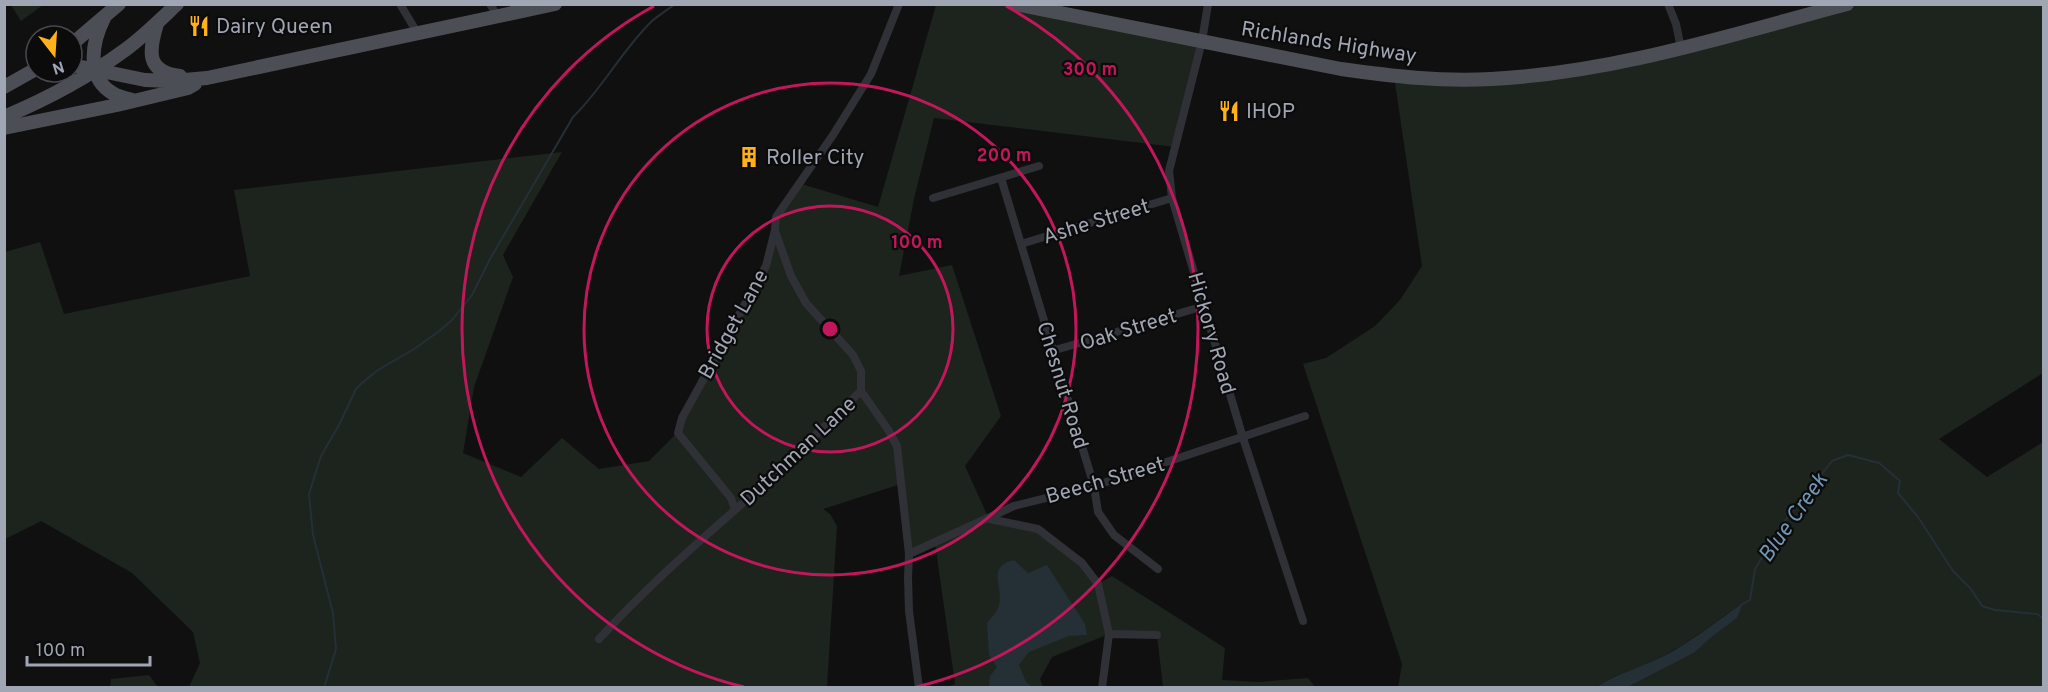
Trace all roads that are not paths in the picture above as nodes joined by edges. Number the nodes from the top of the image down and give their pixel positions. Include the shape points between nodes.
1 (119, 4) edge
2 (177, 4) edge
3 (400, 4) edge
4 (555, 4) edge
5 (899, 4) edge
6 (1015, 4) edge
7 (1208, 4) edge
8 (1668, 4) edge
9 (1847, 4) edge
10 (494, 11) edge
11 (104, 18) junction
12 (158, 22) junction
13 (84, 34) edge
14 (418, 34) junction
15 (1202, 41) junction
16 (1681, 48) junction
17 (84, 67) edge
18 (96, 70) junction
19 (24, 76) edge
20 (207, 78) junction
21 (4, 87) edge
22 (132, 100) junction
23 (4, 117) edge
24 (4, 128) edge
25 (1039, 166) dead end
26 (1001, 178) junction
27 (933, 198) dead end
28 (1172, 198) junction
29 (775, 230) junction
30 (1021, 244) junction
31 (1204, 306) junction
32 (1052, 351) junction
33 (861, 391) junction
34 (1305, 416) dead end
35 (1243, 438) junction
36 (1094, 486) junction
37 (735, 510) junction
38 (989, 519) junction
39 (909, 554) junction
40 (1158, 569) dead end
41 (1303, 621) dead end
42 (1109, 634) junction
43 (1157, 635) dead end
44 (599, 639) dead end
45 (919, 687) edge
46 (1102, 687) edge

1 - 11 main road
2 - 12 main road
3 - 14 street
4 - 10 main road
5 - 29 street, Bridget Lane via 871,74 776,217
6 - 15 main road, Richlands Highway
7 - 15 street, Hickory Road
8 - 16 street
9 - 16 main road, Richlands Highway
10 - 14 main road
11 - 13 main road
11 - 18 main road via 92,51
12 - 18 main road
12 - 20 main road via 151,44 151,56 157,67 166,74
14 - 20 main road
15 - 16 main road, Richlands Highway via 1341,69 1452,80 1564,73
15 - 28 street, Hickory Road via 1168,171
17 - 18 main road
18 - 20 main road via 145,80
18 - 22 main road via 101,84
18 - 23 main road
19 - 21 main road
20 - 22 main road via 188,88
22 - 24 main road
25 - 26 street
26 - 27 street
26 - 30 street, Chesnut Road
28 - 30 street, Ashe Street
28 - 31 street, Hickory Road
29 - 33 street, Dutchman Lane via 791,276 806,303 853,355 861,371
29 - 37 street, Bridget Lane via 766,266 682,418 678,432 731,498
30 - 32 street, Chesnut Road
31 - 32 street, Oak Street
31 - 35 street, Hickory Road
32 - 36 street, Chesnut Road
33 - 37 street, Dutchman Lane
33 - 39 street via 897,446
34 - 35 street, Beech Street
35 - 36 street, Beech Street
35 - 41 street, Hickory Road
36 - 38 street, Beech Street via 1014,506
36 - 40 street, Chesnut Road via 1098,512 1114,535
37 - 44 street, Dutchman Lane via 646,589
38 - 39 street, Beech Street
38 - 42 street via 1038,530 1082,564 1098,584
39 - 45 street via 909,611
42 - 43 street
42 - 46 street

